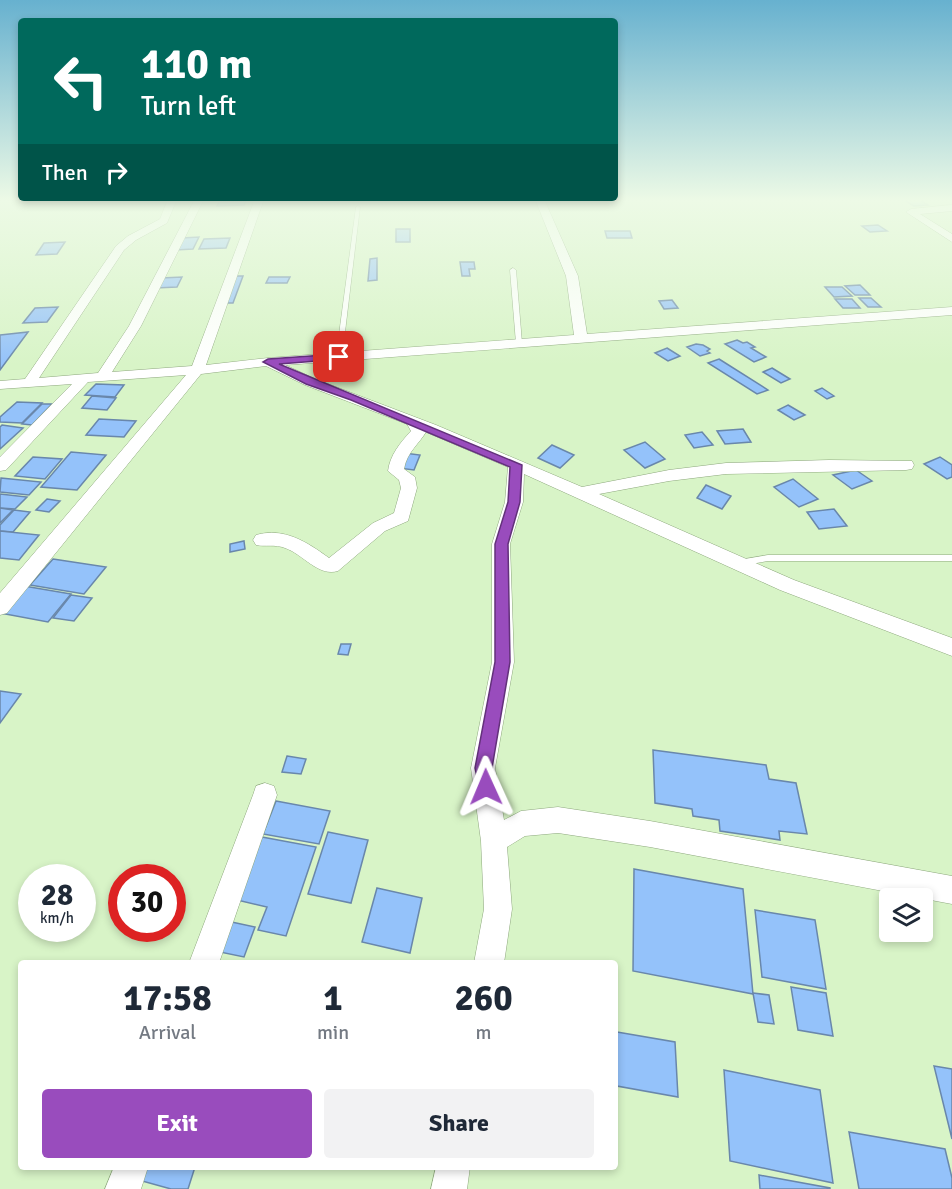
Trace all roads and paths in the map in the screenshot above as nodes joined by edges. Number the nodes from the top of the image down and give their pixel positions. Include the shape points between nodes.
1 (116, 254) edge
2 (171, 254) edge
3 (239, 254) edge
4 (352, 254) edge
5 (563, 254) edge
6 (513, 270) dead end
7 (952, 311) edge
8 (581, 339) junction
9 (519, 343) junction
10 (339, 357) junction
11 (268, 362) junction
12 (197, 370) junction
13 (103, 377) junction
14 (84, 379) junction
15 (29, 383) junction
16 (0, 385) edge
17 (413, 422) junction
18 (516, 465) junction
19 (906, 465) dead end
20 (0, 466) edge
21 (579, 494) junction
22 (262, 540) dead end
23 (952, 558) edge
24 (739, 563) junction
25 (0, 607) edge
26 (952, 647) edge
27 (265, 795) dead end
28 (494, 841) junction
29 (952, 890) edge
30 (205, 960) edge
31 (490, 960) edge
32 (129, 1170) edge
33 (452, 1170) edge
34 (123, 1189) edge
35 (449, 1189) edge

1 - 15 street
2 - 13 street via 135,326
3 - 12 street
4 - 10 lane
5 - 8 street via 572,276
6 - 9 lane
7 - 8 street
8 - 9 street
9 - 10 street
10 - 11 street
11 - 12 street
11 - 17 street
12 - 13 street
12 - 25 street
13 - 14 street
14 - 15 street
14 - 20 street
15 - 16 street
17 - 18 street
17 - 22 street via 419,432 401,452 396,467 407,477 409,488 402,517 379,527 331,566 287,540
18 - 21 street
18 - 28 street via 514,502 501,544 502,662 483,768
19 - 21 street via 700,471
21 - 24 street
23 - 24 lane via 768,558
24 - 26 street
27 - 30 street
28 - 29 street via 521,824 558,820
28 - 31 street via 498,909
32 - 34 street
33 - 35 street

